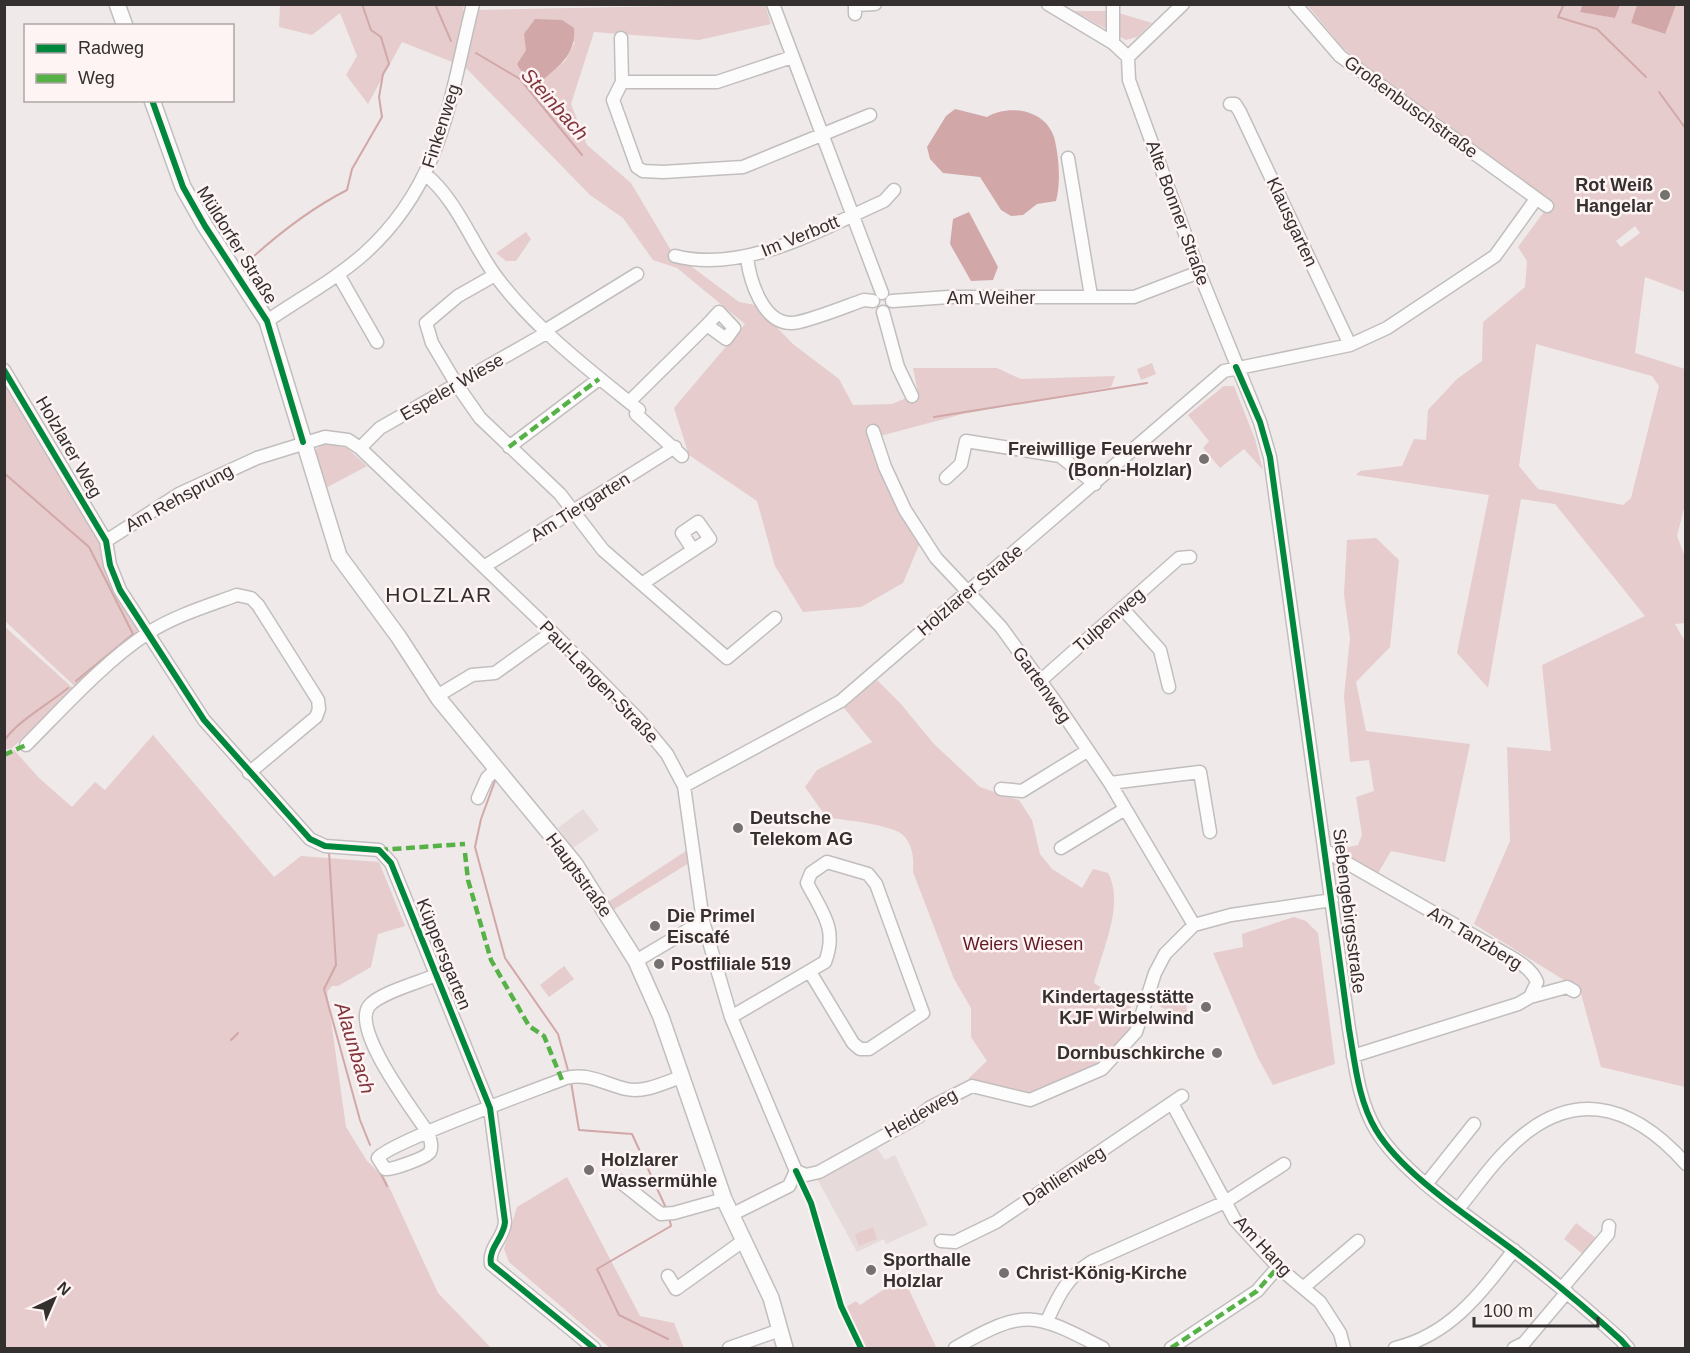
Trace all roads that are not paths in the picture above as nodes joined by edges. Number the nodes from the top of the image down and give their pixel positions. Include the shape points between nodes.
1 (117, 4) edge
2 (473, 4) edge
3 (772, 4) edge
4 (875, 4) edge
5 (1113, 4) edge
6 (1183, 4) edge
7 (1295, 4) edge
8 (1049, 5) edge
9 (855, 14) dead end
10 (124, 24) edge
11 (621, 38) dead end
12 (1113, 43) junction
13 (792, 57) junction
14 (1128, 57) junction
15 (622, 82) junction
16 (153, 102) edge
17 (1230, 104) dead end
18 (870, 115) dead end
19 (823, 135) junction
20 (1068, 158) dead end
21 (425, 174) junction
22 (894, 190) dead end
23 (1536, 199) junction
24 (1547, 206) dead end
25 (854, 214) junction
26 (675, 256) dead end
27 (747, 258) junction
28 (1199, 272) junction
29 (338, 274) junction
30 (637, 274) dead end
31 (495, 275) junction
32 (1091, 296) junction
33 (882, 298) junction
34 (267, 321) junction
35 (707, 325) dead end
36 (547, 331) junction
37 (377, 342) dead end
38 (1350, 345) junction
39 (1236, 367) junction
40 (4, 370) edge
41 (599, 379) junction
42 (457, 385) junction
43 (912, 396) dead end
44 (629, 402) junction
45 (873, 431) dead end
46 (303, 442) junction
47 (509, 447) junction
48 (360, 448) junction
49 (946, 478) dead end
50 (1095, 484) junction
51 (572, 511) junction
52 (106, 541) junction
53 (693, 550) dead end
54 (1190, 557) dead end
55 (485, 566) junction
56 (643, 583) junction
57 (969, 591) junction
58 (1122, 608) junction
59 (775, 618) dead end
60 (552, 632) junction
61 (148, 633) junction
62 (1040, 681) junction
63 (1169, 687) dead end
64 (437, 696) junction
65 (26, 746) dead end
66 (1087, 750) junction
67 (496, 769) junction
68 (249, 773) junction
69 (1110, 783) junction
70 (684, 786) junction
71 (1001, 789) dead end
72 (478, 798) dead end
73 (1125, 809) junction
74 (1209, 832) dead end
75 (1061, 848) dead end
76 (1326, 851) junction
77 (1332, 900) junction
78 (702, 921) junction
79 (1194, 925) junction
80 (636, 961) junction
81 (810, 972) junction
82 (436, 975) junction
83 (1574, 991) dead end
84 (1530, 997) junction
85 (731, 1017) junction
86 (1353, 1056) junction
87 (681, 1077) junction
88 (1178, 1100) joint
89 (490, 1108) junction
90 (1474, 1124) dead end
91 (1284, 1164) dead end
92 (1686, 1164) edge
93 (796, 1171) junction
94 (618, 1180) dead end
95 (1427, 1183) junction
96 (724, 1199) junction
97 (1225, 1202) junction
98 (1458, 1209) junction
99 (731, 1215) junction
100 (1609, 1226) dead end
101 (743, 1241) junction
102 (940, 1241) dead end
103 (1358, 1241) dead end
104 (1514, 1250) junction
105 (1278, 1267) junction
106 (668, 1276) dead end
107 (1304, 1287) junction
108 (1564, 1290) junction
109 (1047, 1321) junction
110 (780, 1330) junction
111 (594, 1348) edge
112 (729, 1348) edge
113 (785, 1348) edge
114 (955, 1348) edge
115 (1103, 1348) edge
116 (1171, 1348) edge
117 (1344, 1348) edge
118 (1395, 1348) edge
119 (1514, 1348) edge
120 (1628, 1348) edge

1 - 10 main road
2 - 21 street, Finkenweg via 438,148
3 - 13 street
4 - 9 street via 855,4
5 - 12 street
6 - 14 street
7 - 23 street, Großenbuschstraße via 1340,56
8 - 12 street
11 - 15 street
12 - 14 street
13 - 15 street via 717,82
13 - 19 street
14 - 28 street, Alte Bonner Straße via 1129,80
15 - 19 street via 614,100 632,160 643,171 743,167
16 - 34 main road, Müldorfer Straße via 183,187
17 - 38 street, Klausgarten via 1235,104 1240,112
18 - 19 street
19 - 25 street
20 - 32 street
21 - 29 street, Finkenweg via 407,205 382,235
21 - 31 street via 439,186
22 - 25 street, Im Verbott via 884,201
23 - 24 street, Großenbuschstraße
23 - 38 street via 1495,256 1387,328
25 - 27 street, Im Verbott
25 - 33 street
26 - 27 street, Im Verbott via 692,261
27 - 33 street, Im Verbott via 762,305 779,320 792,323
28 - 32 street, Am Weiher via 1134,297
28 - 39 street, Alte Bonner Straße
29 - 34 street, Finkenweg
29 - 37 street
30 - 36 street, Espeler Wiese
31 - 36 street
31 - 42 street via 458,296 426,323 432,343
32 - 33 street, Am Weiher
33 - 43 street via 876,309 883,312 898,367
34 - 46 main road, Müldorfer Straße
35 - 44 street
36 - 41 street
36 - 42 street, Espeler Wiese
38 - 39 street
39 - 50 street, Holzlarer Straße via 1211,381
39 - 76 street, Siebengebirgsstraße via 1260,422 1270,457
40 - 52 street, Holzlarer Weg
41 - 44 street
41 - 47 street
42 - 47 street via 467,403
42 - 48 street, Espeler Wiese via 380,428
44 - 51 street, Am Tiergarten via 639,410 636,414 676,449
45 - 57 street, Gartenweg via 905,510 936,558
46 - 48 street, Paul-Langen-Straße via 337,437
46 - 52 street, Am Rehsprung via 219,474 148,512
46 - 64 main road, Hauptstraße via 339,556
47 - 51 street via 560,494
48 - 55 street, Paul-Langen-Straße
49 - 50 street via 961,464 966,441 1060,456
50 - 57 street, Holzlarer Straße
51 - 55 street, Am Tiergarten
51 - 56 street via 603,550
52 - 61 street, Am Rehsprung via 120,590
53 - 56 street
54 - 58 street, Tulpenweg via 1179,558
55 - 60 street, Paul-Langen-Straße
56 - 59 street via 727,658
57 - 62 street, Gartenweg
57 - 70 street, Holzlarer Straße via 841,701
58 - 62 street, Tulpenweg
58 - 63 street via 1160,650
60 - 64 street via 495,672 472,675
60 - 70 street, Paul-Langen-Straße via 647,729 667,754
61 - 65 street via 79,691
61 - 68 street, Küppersgarten via 204,720
61 - 68 street via 237,595 251,598 258,605 318,700 319,709 316,717
62 - 66 street, Gartenweg
64 - 67 main road, Hauptstraße
66 - 69 street, Gartenweg
66 - 71 street via 1022,791
67 - 72 street
67 - 80 main road, Hauptstraße via 575,864
68 - 82 street, Küppersgarten via 310,839 325,846 379,850 385,855
69 - 73 street, Gartenweg
69 - 74 street via 1200,772
70 - 78 street, Paul-Langen-Straße
73 - 75 street
73 - 79 street, Gartenweg
76 - 77 street, Siebengebirgsstraße
76 - 84 street, Am Tanzberg via 1520,964 1537,982
77 - 79 street, Heideweg via 1231,915
77 - 86 street, Siebengebirgsstraße
78 - 80 street
78 - 85 street, Paul-Langen-Straße
79 - 93 street, Heideweg via 1165,954 1136,1032 1102,1069 1030,1100 972,1086 819,1172 806,1175
80 - 87 main road, Hauptstraße via 661,1017
81 - 81 street via 860,1049 868,1049 923,1013 876,884 868,874 827,862 811,873 807,884 832,939 825,962
81 - 85 street
82 - 89 street, Küppersgarten
82 - 89 street via 369,1006 366,1025 378,1055 428,1133
83 - 84 street via 1567,987
84 - 86 street, Am Tanzberg
85 - 93 street, Paul-Langen-Straße
86 - 95 street, Siebengebirgsstraße via 1361,1095 1376,1130 1393,1152
87 - 89 street via 650,1088 627,1089 572,1077
87 - 96 main road, Hauptstraße
88 - 97 street, Am Hang
88 - 102 street, Dahlienweg via 996,1222 956,1242
89 - 111 street, Küppersgarten via 506,1222 490,1254 491,1264
90 - 95 street
91 - 97 street, Am Hang
92 - 98 street via 1664,1139 1644,1125 1617,1112 1589,1108 1533,1127 1507,1150
93 - 99 street via 789,1186
94 - 96 street via 661,1214
95 - 98 street, Siebengebirgsstraße
96 - 99 main road, Hauptstraße
97 - 105 street, Am Hang via 1235,1220
97 - 109 street via 1077,1271 1061,1290
98 - 104 street, Siebengebirgsstraße
99 - 101 main road, Hauptstraße
100 - 108 street via 1608,1234
101 - 106 street via 676,1289
101 - 110 main road, Hauptstraße via 771,1298
103 - 107 street, Am Hang
104 - 108 street, Siebengebirgsstraße
104 - 118 street via 1461,1315 1424,1338
105 - 107 street, Am Hang
105 - 116 street via 1257,1291
107 - 117 street, Am Hang via 1331,1318
108 - 119 street via 1524,1343
108 - 120 street, Siebengebirgsstraße
109 - 114 street via 1006,1322
109 - 115 street
110 - 112 street
110 - 113 main road, Hauptstraße

